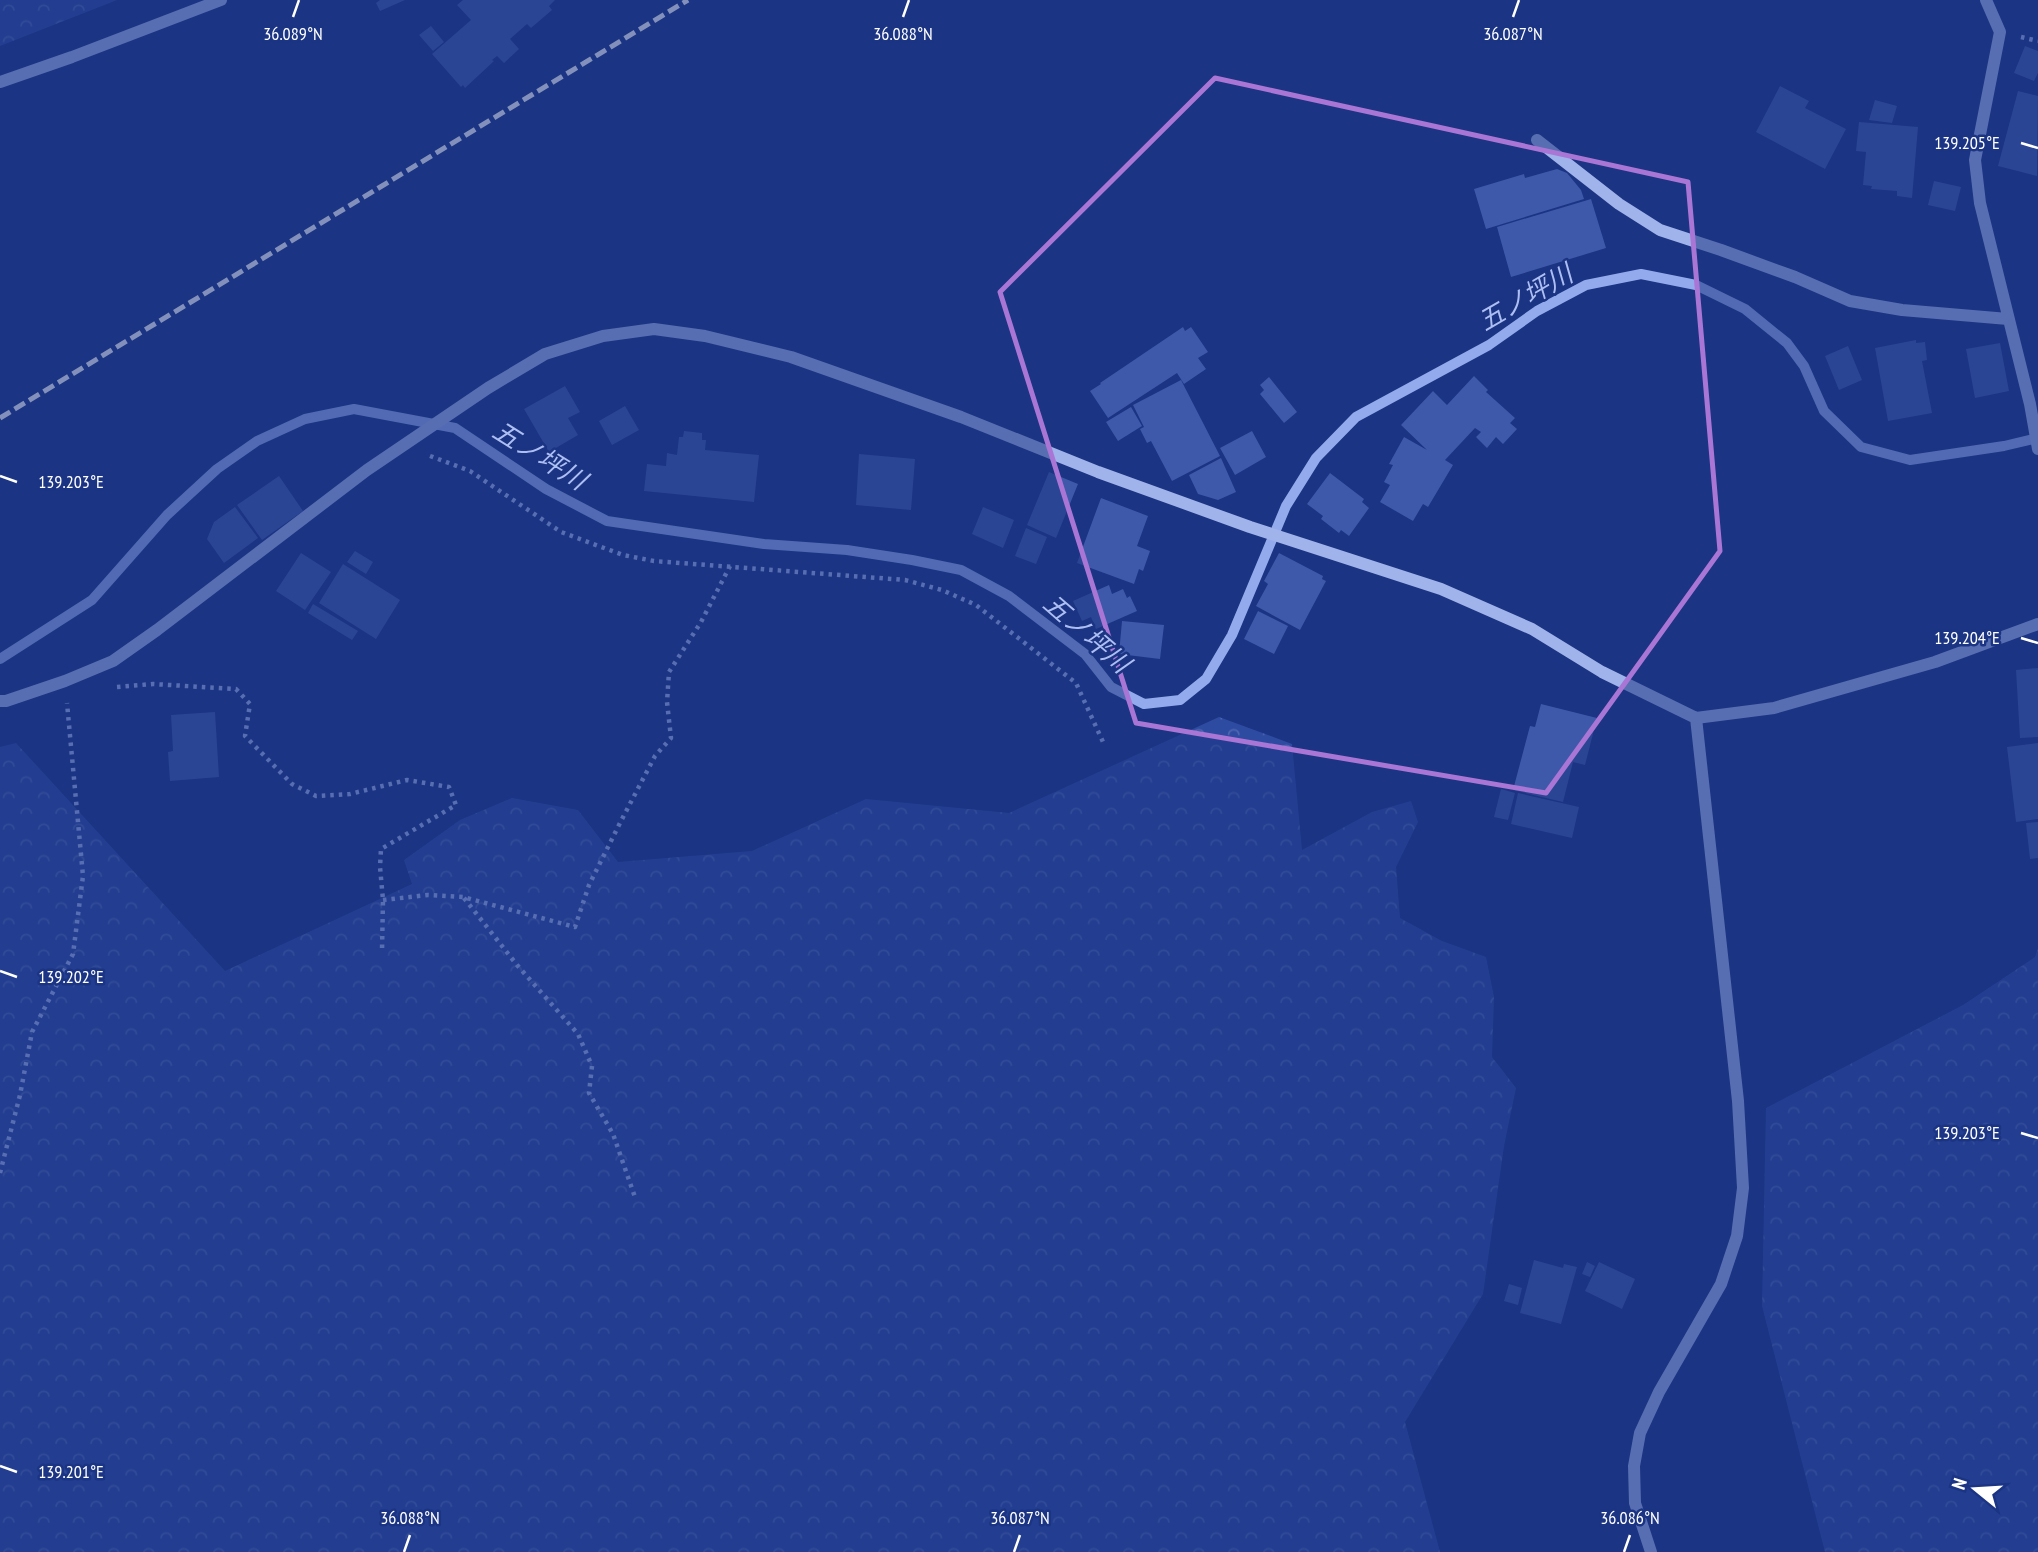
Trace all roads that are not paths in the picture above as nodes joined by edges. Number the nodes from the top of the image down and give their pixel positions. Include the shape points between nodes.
1 (221, 0) edge
2 (1986, 0) edge
3 (0, 82) edge
4 (1537, 140) dead end
5 (2008, 319) junction
6 (2038, 449) edge
7 (2038, 624) edge
8 (0, 701) edge
9 (1696, 718) junction
10 (1651, 1552) edge

1 - 3 street
2 - 5 street via 2000,32 1975,160 1980,203
4 - 5 street via 1660,230 1850,301
5 - 6 street
7 - 9 street via 1935,662 1774,708
8 - 9 street via 113,661 367,470 545,354 603,335 654,329 791,357 961,416 1237,522 1441,589 1532,629 1602,672
9 - 10 street via 1738,1101 1742,1188 1737,1237 1721,1283 1640,1433 1634,1466 1635,1503

